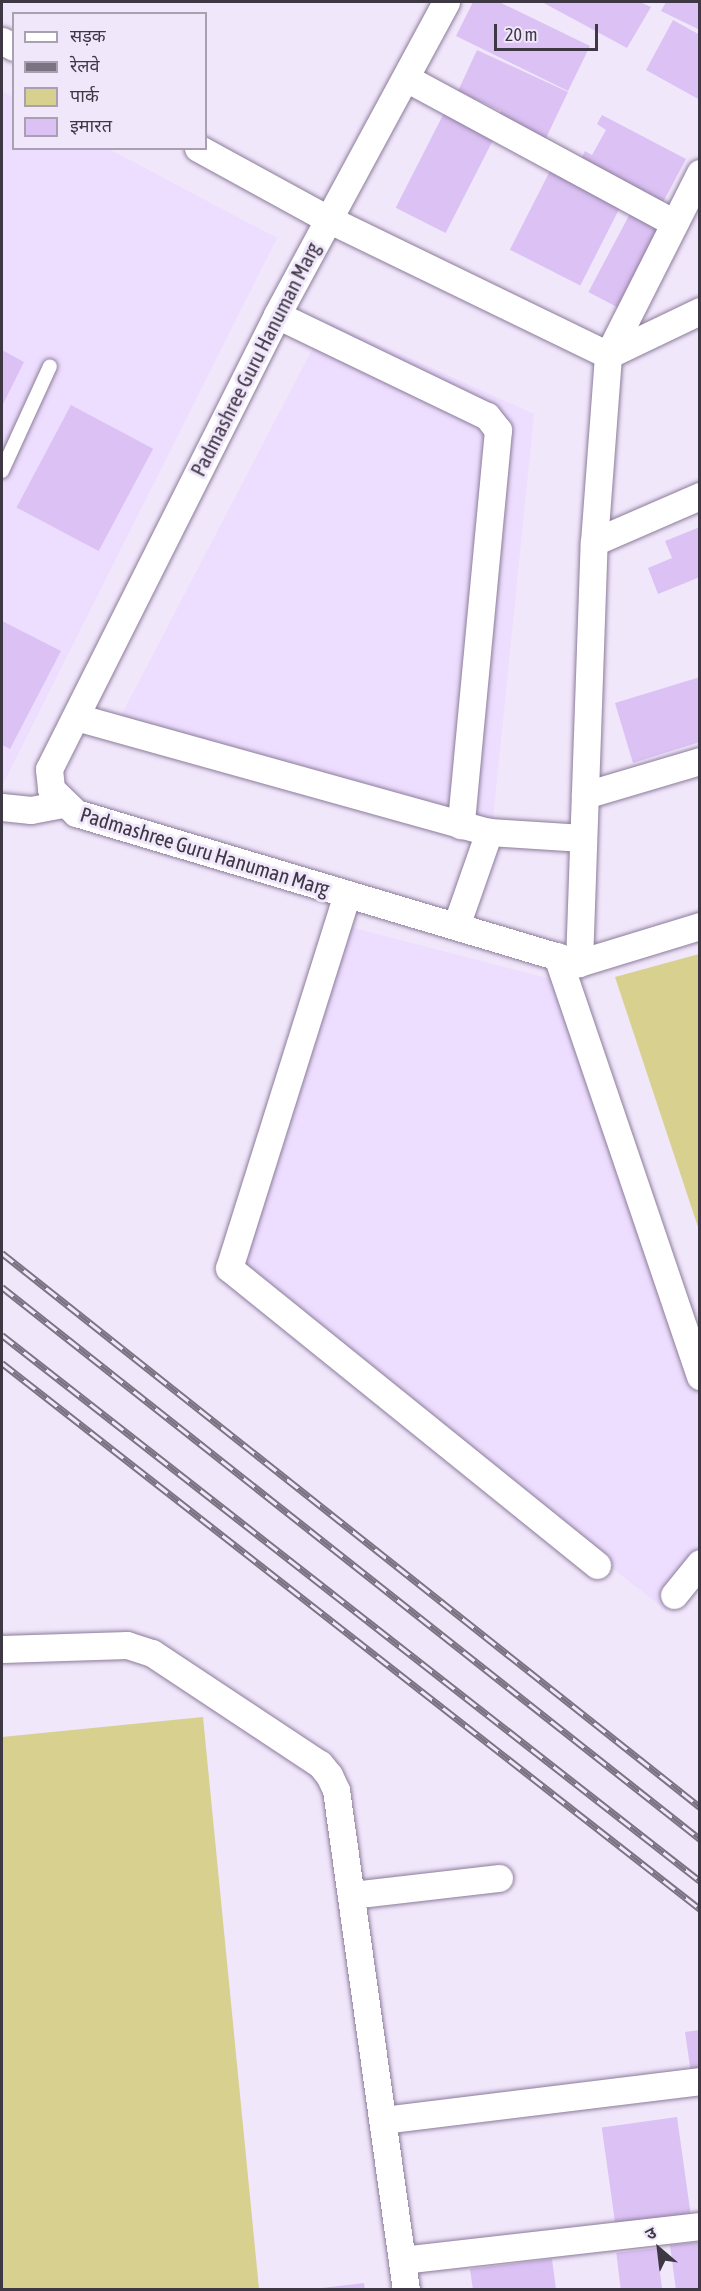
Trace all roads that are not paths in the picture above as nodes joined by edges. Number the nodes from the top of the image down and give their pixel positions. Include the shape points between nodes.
1 (446, 2) edge
2 (406, 78) junction
3 (202, 150) edge
4 (699, 173) edge
5 (326, 218) junction
6 (674, 223) junction
7 (699, 311) edge
8 (277, 315) junction
9 (608, 355) junction
10 (50, 366) dead end
11 (2, 471) edge
12 (699, 496) edge
13 (594, 542) junction
14 (76, 717) junction
15 (699, 761) edge
16 (585, 795) junction
17 (62, 804) junction
18 (2, 807) edge
19 (461, 825) junction
20 (489, 832) junction
21 (583, 838) junction
22 (347, 894) junction
23 (456, 926) junction
24 (699, 926) edge
25 (568, 959) junction
26 (699, 1377) edge
27 (699, 1563) edge
28 (597, 1565) dead end
29 (674, 1595) dead end
30 (2, 1648) edge
31 (499, 1878) dead end
32 (351, 1895) junction
33 (699, 2081) edge
34 (383, 2120) junction
35 (699, 2226) edge
36 (402, 2260) junction
37 (406, 2289) edge

1 - 2 street, Padmashree Guru Hanuman Marg
2 - 5 street, Padmashree Guru Hanuman Marg
2 - 6 street
3 - 5 street
4 - 6 street
5 - 8 street, Padmashree Guru Hanuman Marg
5 - 9 street
6 - 9 street
7 - 9 street
8 - 14 street, Padmashree Guru Hanuman Marg
8 - 19 street via 487,416 498,430
9 - 13 street
10 - 11 lane
12 - 13 street
13 - 16 street
14 - 17 street, Padmashree Guru Hanuman Marg via 49,769 51,789
14 - 19 street
15 - 16 street
16 - 21 street
17 - 18 street via 31,810
17 - 22 street, Padmashree Guru Hanuman Marg via 76,813
19 - 20 street
20 - 21 street
20 - 23 street
21 - 25 street
22 - 23 street, Padmashree Guru Hanuman Marg
22 - 28 street via 229,1268
23 - 25 street, Padmashree Guru Hanuman Marg
24 - 25 street
25 - 26 street
27 - 29 street
30 - 32 street via 127,1645 152,1653 320,1764 336,1790
31 - 32 street
32 - 34 street
33 - 34 street
34 - 36 street
35 - 36 street
36 - 37 street

